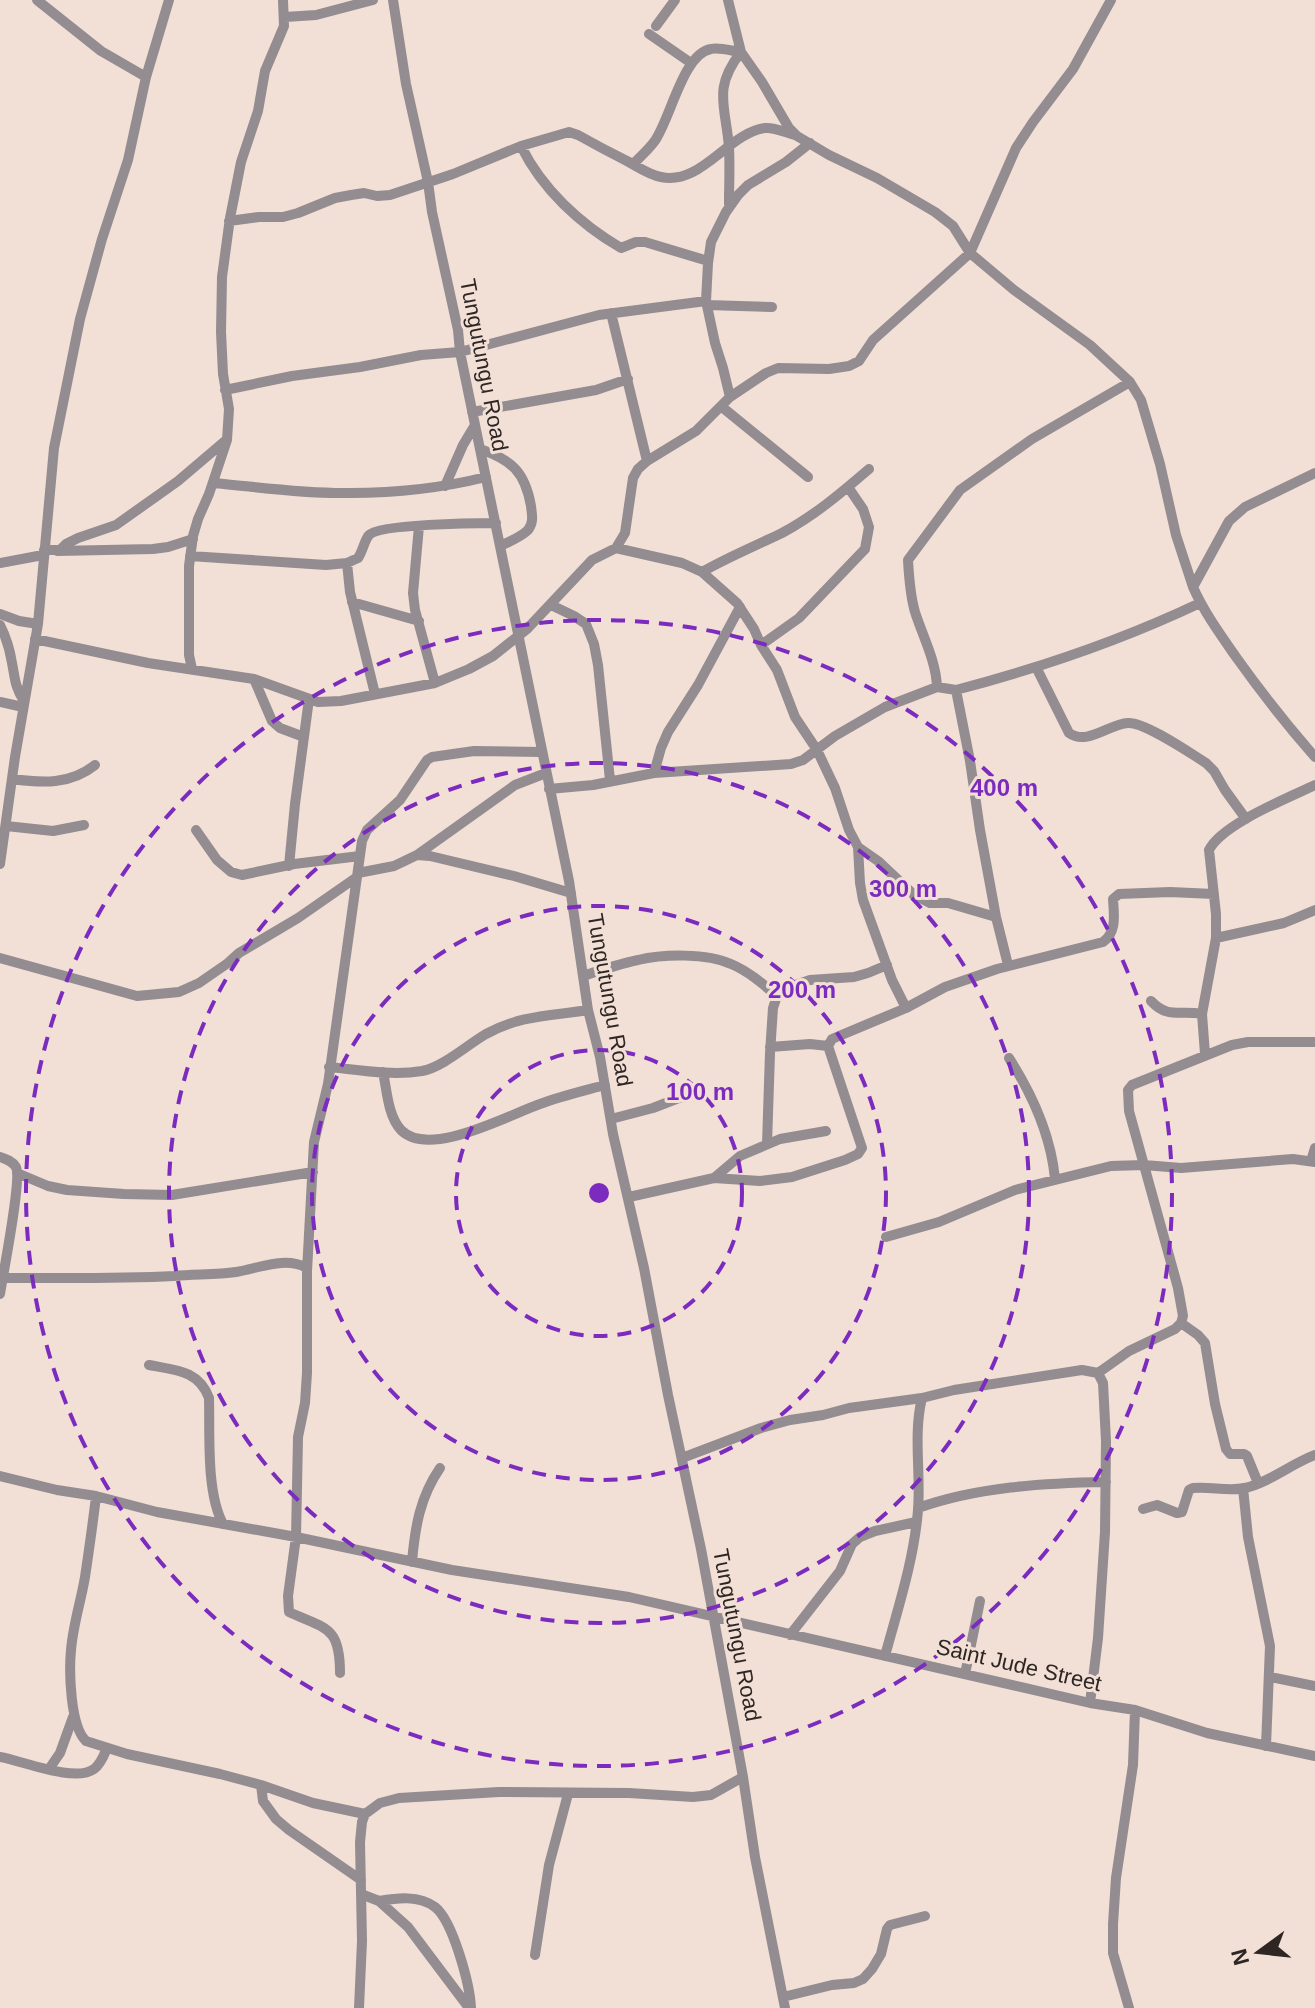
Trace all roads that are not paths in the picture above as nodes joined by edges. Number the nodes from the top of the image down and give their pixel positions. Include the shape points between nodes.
1 (37, 0) edge
2 (169, 0) edge
3 (283, 0) edge
4 (373, 0) edge
5 (393, 0) edge
6 (675, 0) edge
7 (728, 0) edge
8 (1111, 0) edge
9 (285, 17) junction
10 (741, 52) junction
11 (691, 63) junction
12 (146, 77) junction
13 (797, 136) junction
14 (810, 143) junction
15 (521, 146) junction
16 (729, 146) junction
17 (633, 164) junction
18 (428, 182) junction
19 (729, 207) junction
20 (229, 221) junction
21 (970, 253) junction
22 (708, 261) junction
23 (707, 303) junction
24 (772, 307) dead end
25 (611, 313) junction
26 (460, 352) junction
27 (628, 379) junction
28 (1130, 382) junction
29 (225, 390) junction
30 (730, 397) junction
31 (722, 407) junction
32 (472, 412) junction
33 (475, 425) junction
34 (227, 440) junction
35 (480, 449) junction
36 (647, 461) junction
37 (869, 469) dead end
38 (1315, 473) edge
39 (486, 477) junction
40 (808, 477) dead end
41 (213, 483) junction
42 (445, 486) junction
43 (848, 487) junction
44 (496, 523) junction
45 (419, 526) junction
46 (193, 539) junction
47 (500, 546) junction
48 (616, 548) junction
49 (48, 552) junction
50 (190, 556) junction
51 (0, 563) edge
52 (347, 563) junction
53 (702, 572) junction
54 (1193, 587) junction
55 (352, 602) junction
56 (1200, 603) junction
57 (551, 605) junction
58 (740, 607) junction
59 (0, 614) edge
60 (419, 621) junction
61 (38, 624) junction
62 (0, 625) edge
63 (518, 637) junction
64 (35, 639) junction
65 (761, 645) junction
66 (1036, 667) junction
67 (192, 669) junction
68 (254, 679) junction
69 (435, 683) junction
70 (937, 687) junction
71 (956, 690) junction
72 (375, 694) junction
73 (309, 699) junction
74 (0, 702) edge
75 (24, 704) junction
76 (304, 737) junction
77 (817, 750) junction
78 (542, 752) junction
79 (1315, 757) edge
80 (95, 765) dead end
81 (546, 773) junction
82 (654, 773) junction
83 (610, 780) junction
84 (8, 783) edge
85 (1315, 785) edge
86 (549, 789) junction
87 (1246, 819) junction
88 (84, 825) dead end
89 (6, 826) junction
90 (196, 830) dead end
91 (858, 847) junction
92 (417, 855) junction
93 (360, 856) junction
94 (0, 864) edge
95 (289, 866) junction
96 (357, 875) junction
97 (571, 893) junction
98 (1214, 894) junction
99 (1315, 910) edge
100 (996, 917) junction
101 (1216, 938) junction
102 (0, 958) edge
103 (887, 965) junction
104 (1008, 965) junction
105 (583, 976) junction
106 (777, 996) junction
107 (1151, 1001) dead end
108 (906, 1008) junction
109 (588, 1010) junction
110 (1202, 1014) junction
111 (1315, 1042) edge
112 (828, 1046) junction
113 (770, 1047) junction
114 (1205, 1054) junction
115 (1009, 1058) dead end
116 (329, 1067) junction
117 (383, 1072) junction
118 (605, 1085) junction
119 (684, 1096) dead end
120 (611, 1119) junction
121 (826, 1131) dead end
122 (767, 1144) junction
123 (1315, 1148) edge
124 (0, 1157) edge
125 (1313, 1162) edge
126 (1144, 1165) junction
127 (313, 1172) junction
128 (17, 1173) junction
129 (714, 1178) junction
130 (1055, 1179) junction
131 (629, 1197) junction
132 (886, 1237) dead end
133 (307, 1268) junction
134 (2, 1278) junction
135 (0, 1294) edge
136 (1181, 1323) junction
137 (149, 1365) dead end
138 (1098, 1373) junction
139 (922, 1398) junction
140 (1315, 1455) edge
141 (682, 1458) junction
142 (440, 1468) dead end
143 (0, 1476) edge
144 (1106, 1482) junction
145 (1258, 1483) junction
146 (1243, 1488) junction
147 (96, 1496) junction
148 (918, 1508) junction
149 (1143, 1509) dead end
150 (916, 1522) junction
151 (223, 1524) junction
152 (296, 1537) junction
153 (412, 1562) junction
154 (980, 1601) dead end
155 (713, 1616) junction
156 (790, 1635) junction
157 (885, 1656) junction
158 (340, 1673) dead end
159 (965, 1674) junction
160 (1270, 1677) junction
161 (1315, 1686) edge
162 (1090, 1703) junction
163 (1135, 1710) junction
164 (74, 1712) junction
165 (1266, 1746) junction
166 (107, 1748) junction
167 (1315, 1756) edge
168 (0, 1757) edge
169 (49, 1769) junction
170 (743, 1777) junction
171 (261, 1785) junction
172 (568, 1794) junction
173 (365, 1814) junction
174 (361, 1880) junction
175 (361, 1894) junction
176 (379, 1901) junction
177 (925, 1916) dead end
178 (535, 1955) dead end
179 (784, 2003) edge
180 (359, 2008) edge
181 (470, 2008) edge
182 (1129, 2008) edge

1 - 12 street via 101,51
2 - 12 street
3 - 9 street
4 - 9 street
5 - 18 street, Tungutungu Road
6 - 11 street via 652,30
7 - 10 street
8 - 21 street via 1073,69 1016,148
9 - 20 street via 265,71
10 - 11 street via 711,49
10 - 13 street
10 - 16 street via 722,93
11 - 17 street via 660,133
12 - 49 street via 128,160 80,319 54,448
13 - 14 street
13 - 16 street via 766,128
14 - 19 street via 748,185
14 - 21 street via 935,212 953,226
15 - 17 street via 569,132
15 - 18 street
15 - 22 street via 556,197 613,244 621,248 645,242
16 - 17 street via 677,178 663,178
16 - 19 street
18 - 20 street via 390,195 335,198 283,217
18 - 26 street, Tungutungu Road
19 - 22 street via 711,242
20 - 29 street via 222,277
21 - 28 street
21 - 30 street via 873,340 859,361 829,369 778,368
22 - 23 street
23 - 24 street
23 - 25 street
23 - 30 street
25 - 26 street
25 - 27 street
26 - 29 street
26 - 32 street, Tungutungu Road
27 - 32 street via 596,390
27 - 36 street
28 - 54 street via 1145,412
28 - 70 street via 1032,439 960,490 915,548 908,560 909,588
29 - 34 street
30 - 31 street
31 - 36 street via 696,431
31 - 40 street
32 - 33 street, Tungutungu Road
33 - 35 street, Tungutungu Road
33 - 42 street
34 - 41 street
34 - 49 street via 116,525
35 - 39 street, Tungutungu Road
35 - 47 street via 517,469 528,491 530,528
36 - 48 street via 633,478 625,533
37 - 43 street
38 - 54 street via 1245,507 1229,521
39 - 42 street
39 - 44 street, Tungutungu Road
41 - 42 street via 350,493
41 - 46 street
43 - 53 street via 783,532
43 - 65 street via 869,527 865,549 799,618
44 - 45 street
44 - 47 street, Tungutungu Road
45 - 52 street via 374,531 358,558
45 - 60 street via 413,593
46 - 49 street via 153,549
46 - 50 street
47 - 63 street, Tungutungu Road
48 - 53 street
48 - 57 street via 592,560
49 - 51 street
49 - 61 street
50 - 52 street
50 - 67 street
52 - 55 street
53 - 58 street
54 - 56 street
55 - 60 street
55 - 72 street
56 - 66 street
56 - 79 street via 1250,677
57 - 63 street
57 - 83 street via 586,624 594,644
58 - 65 street
58 - 82 street via 668,732
59 - 61 street
60 - 69 street
61 - 64 street
62 - 75 street
63 - 69 street via 493,656
63 - 78 street, Tungutungu Road
64 - 67 street
64 - 75 street
65 - 77 street
66 - 71 street
66 - 87 street via 1069,733 1084,738 1124,723 1148,729 1206,763
67 - 68 street
68 - 73 street
68 - 76 street via 272,721
69 - 72 street
70 - 71 street
70 - 77 street via 885,707
71 - 100 street
72 - 73 street via 341,701
73 - 76 street
74 - 75 street
75 - 84 street
76 - 95 street
77 - 82 street via 791,764
77 - 91 street
78 - 81 street, Tungutungu Road
78 - 93 street via 474,751 432,757 400,800 367,830
80 - 84 street via 66,780
81 - 86 street, Tungutungu Road
81 - 92 street via 515,785
82 - 83 street
83 - 86 street
84 - 89 street
85 - 87 street
86 - 97 street, Tungutungu Road
87 - 98 street via 1214,840 1209,850
88 - 89 street via 53,831
89 - 94 street
90 - 95 street via 231,872 242,875
91 - 100 street via 930,903
91 - 103 street via 863,900
92 - 96 street
92 - 97 street
93 - 95 street
93 - 96 street
96 - 102 street via 179,992 137,996
96 - 116 street
97 - 105 street, Tungutungu Road
98 - 101 street
98 - 104 street via 1119,894 1113,899 1113,930 1103,942
99 - 101 street via 1284,923
100 - 104 street
101 - 110 street
103 - 106 street via 854,977 810,980
103 - 108 street
104 - 108 street via 945,987
105 - 106 street via 654,957 700,957 728,962
105 - 109 street, Tungutungu Road
106 - 113 street
107 - 110 street via 1162,1012
108 - 112 street via 832,1039
109 - 117 street via 524,1018 424,1071
109 - 118 street, Tungutungu Road
110 - 114 street
111 - 114 street via 1248,1042
112 - 113 street
112 - 129 street via 862,1148 858,1154 792,1177
113 - 122 street
114 - 126 street via 1128,1090
115 - 130 street via 1031,1096 1050,1146
116 - 117 street
116 - 127 street
117 - 118 street via 395,1121 412,1138 428,1141 473,1131
118 - 120 street, Tungutungu Road
119 - 120 street
120 - 131 street, Tungutungu Road
121 - 122 street
122 - 129 street via 740,1156
123 - 125 street
124 - 128 street via 15,1165
125 - 126 street
126 - 130 street via 1111,1166
126 - 136 street via 1178,1288
127 - 128 street via 172,1195 67,1190
127 - 133 street
128 - 134 street
129 - 131 street
130 - 132 street
131 - 141 street, Tungutungu Road
133 - 134 street via 292,1262 190,1275
133 - 152 street via 307,1373 298,1437
134 - 135 street
136 - 138 street
136 - 145 street via 1205,1343 1226,1449 1247,1456
137 - 151 street via 189,1374 206,1391 213,1489
138 - 139 street via 1082,1370
138 - 144 street via 1103,1383
139 - 141 street via 790,1420
139 - 148 street
140 - 145 street
141 - 155 street, Tungutungu Road
142 - 153 street via 419,1511
143 - 147 street, Saint Jude Street
144 - 148 street via 988,1491
144 - 162 street
145 - 146 street
146 - 149 street via 1193,1488 1177,1513 1157,1505
146 - 160 street via 1270,1646
147 - 151 street, Saint Jude Street
147 - 164 street via 71,1653
148 - 150 street
150 - 156 street via 875,1531 852,1544 840,1571
150 - 157 street
151 - 152 street, Saint Jude Street
152 - 153 street, Saint Jude Street
152 - 158 street via 289,1612 330,1633 340,1654
153 - 155 street, Saint Jude Street
154 - 159 street
155 - 156 street, Saint Jude Street
155 - 170 street, Tungutungu Road
156 - 157 street, Saint Jude Street
157 - 159 street, Saint Jude Street
159 - 162 street, Saint Jude Street
160 - 161 street
160 - 165 street
162 - 163 street, Saint Jude Street
163 - 165 street, Saint Jude Street
163 - 182 street via 1113,1924 1113,1953
164 - 166 street via 81,1736
164 - 169 street
165 - 167 street, Saint Jude Street
166 - 169 street via 91,1772
166 - 171 street
168 - 169 street
170 - 172 street via 711,1795 693,1797
170 - 179 street, Tungutungu Road
171 - 173 street
171 - 174 street via 263,1801 276,1819
172 - 173 street via 399,1798
172 - 178 street via 549,1865
173 - 174 street
174 - 175 street
175 - 176 street
175 - 180 street
176 - 181 street via 408,1927
176 - 181 street via 412,1898 438,1908 463,1967
177 - 179 street via 887,1929 881,1954 863,1979

